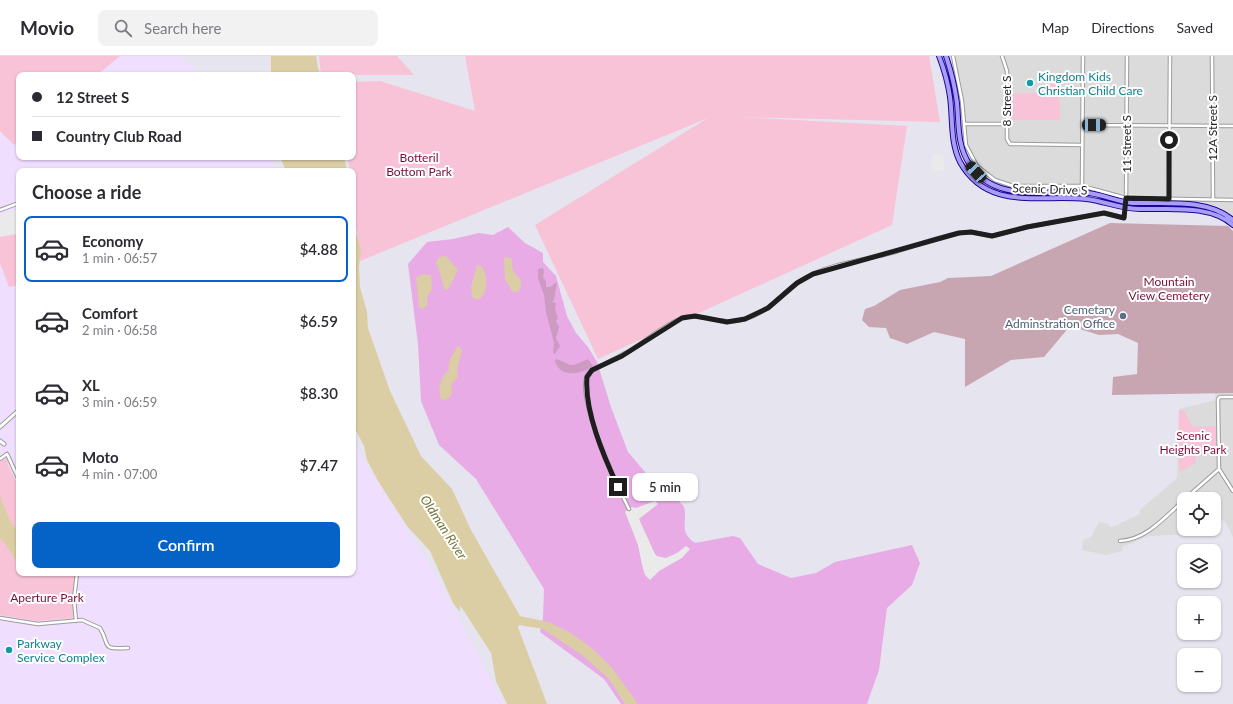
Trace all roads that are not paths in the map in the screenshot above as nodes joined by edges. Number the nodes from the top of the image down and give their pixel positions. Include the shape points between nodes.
1 (939, 56) edge
2 (946, 56) edge
3 (953, 56) edge
4 (1002, 56) edge
5 (1083, 56) edge
6 (1127, 56) edge
7 (1170, 56) edge
8 (1212, 56) edge
9 (964, 124) junction
10 (1006, 124) junction
11 (1083, 125) junction
12 (1126, 126) junction
13 (1170, 126) junction
14 (1212, 126) junction
15 (1233, 126) edge
16 (1082, 145) junction
17 (1082, 186) junction
18 (1169, 199) junction
19 (1126, 200) junction
20 (1213, 200) junction
21 (1233, 200) edge
22 (16, 205) edge
23 (1125, 208) junction
24 (0, 210) edge
25 (1233, 220) edge
26 (1233, 225) edge
27 (1233, 397) edge
28 (16, 413) edge
29 (0, 427) edge
30 (0, 459) edge
31 (1219, 469) junction
32 (16, 474) edge
33 (1233, 491) edge
34 (1194, 492) edge
35 (1177, 507) edge
36 (629, 510) dead end
37 (1120, 541) dead end
38 (77, 576) edge
39 (0, 618) edge
40 (76, 620) junction
41 (128, 648) dead end

1 - 23 main road, Scenic Drive S via 948,88 954,146 965,169 978,183 1004,197 1086,199
2 - 19 main road, Scenic Drive S via 955,89 960,143 970,166 983,178 999,187 1016,192 1083,192
3 - 9 street, Scenic Drive S
4 - 10 street, 8 Street S via 1007,71
5 - 11 street
6 - 12 street, 11 Street S
7 - 13 street
8 - 14 street, 12A Street S
9 - 10 street
9 - 17 street, Scenic Drive S via 964,141 971,157 977,166 995,180 1013,186
10 - 16 street, 8 Street S via 1010,144
11 - 12 street
11 - 16 street
12 - 13 street
12 - 19 street, 11 Street S
13 - 14 street
13 - 18 street
14 - 15 street
14 - 20 street, 12A Street S
16 - 17 street
17 - 19 street, Scenic Drive S
18 - 19 street, Scenic Drive S
18 - 20 street, Scenic Drive S
19 - 23 street, 11 Street S
19 - 25 main road, Scenic Drive S via 1202,206 1218,211
20 - 21 street, Scenic Drive S
22 - 24 street
23 - 26 main road, Scenic Drive S via 1197,211 1213,214
23 - 36 street via 1124,218 1104,213 992,236 971,232 959,233 828,269 805,278 772,306 755,315 727,322 695,316 682,318 622,356 592,370 587,377 586,385 592,418
27 - 31 street via 1218,399
28 - 29 street
30 - 32 street via 7,454
31 - 33 street
31 - 34 street
35 - 37 street via 1147,533 1129,541
38 - 40 street via 74,600
39 - 40 street via 38,624
40 - 41 street via 86,620 100,628 109,648

